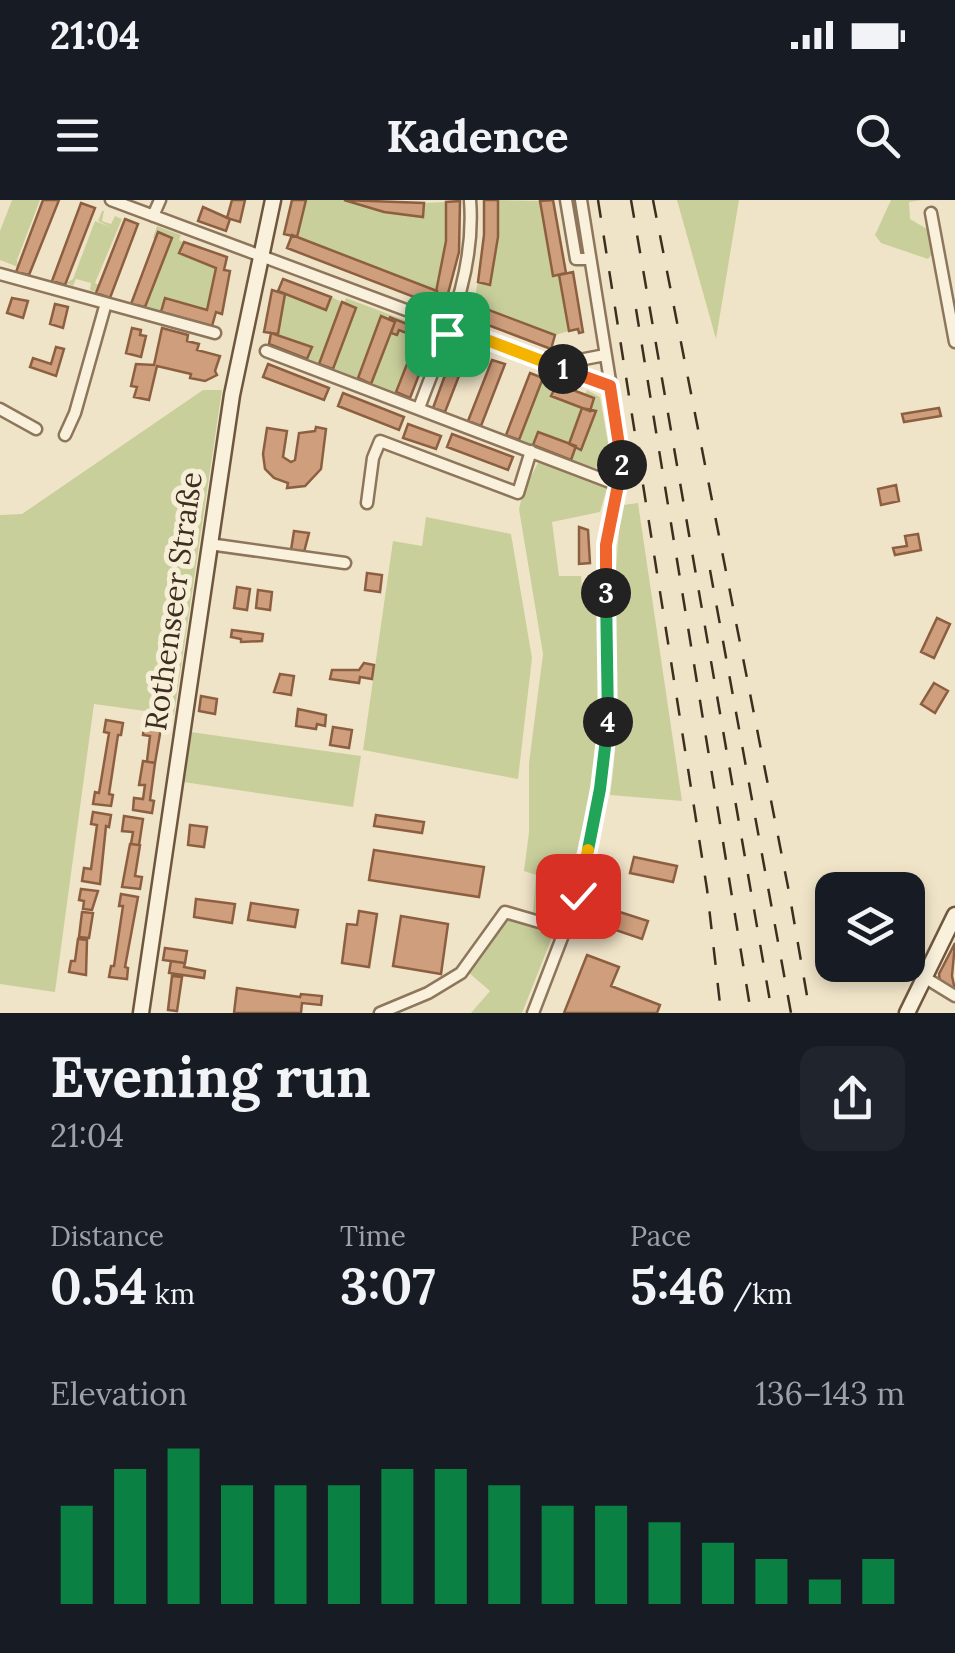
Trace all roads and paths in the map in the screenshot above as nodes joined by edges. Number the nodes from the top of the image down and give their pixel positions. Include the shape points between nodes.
1 (111, 200) edge
2 (160, 200) edge
3 (273, 200) edge
4 (470, 200) edge
5 (566, 200) edge
6 (581, 200) edge
7 (931, 213) dead end
8 (153, 216) junction
9 (259, 254) junction
10 (590, 259) junction
11 (0, 274) edge
12 (106, 303) junction
13 (450, 326) junction
14 (215, 333) dead end
15 (955, 342) edge
16 (266, 351) dead end
17 (605, 354) junction
18 (560, 367) junction
19 (610, 386) junction
20 (420, 408) junction
21 (0, 409) edge
22 (36, 429) dead end
23 (65, 435) dead end
24 (531, 451) junction
25 (618, 484) junction
26 (366, 503) dead end
27 (210, 544) junction
28 (345, 563) dead end
29 (955, 916) edge
30 (567, 930) junction
31 (925, 975) edge
32 (925, 978) edge
33 (922, 982) edge
34 (955, 996) edge
35 (140, 1013) edge
36 (380, 1013) edge
37 (533, 1013) edge
38 (906, 1013) edge

1 - 8 street
2 - 8 street
3 - 9 street, Rothenseer Straße
4 - 13 street via 469,255
5 - 10 street via 576,259
6 - 10 street
7 - 15 street
8 - 9 street
9 - 13 street
9 - 27 street, Rothenseer Straße
10 - 17 street
11 - 12 street
12 - 14 street
12 - 23 street
13 - 18 street
13 - 20 street
16 - 20 street
17 - 18 street
17 - 19 street
18 - 19 street
19 - 25 street via 622,452
20 - 24 street
21 - 22 street
24 - 25 street
24 - 26 street via 518,494 380,441
25 - 30 street via 606,545 608,723
27 - 28 street
27 - 35 street, Rothenseer Straße
29 - 31 street
30 - 36 street via 505,912 461,973
30 - 37 street
32 - 34 street
33 - 38 street

